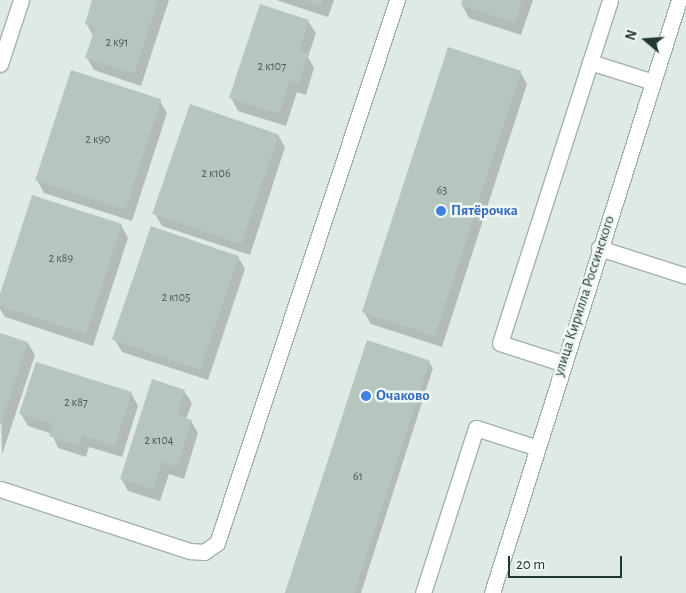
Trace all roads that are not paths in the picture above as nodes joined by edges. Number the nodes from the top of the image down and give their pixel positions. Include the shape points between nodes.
1 (21, 0) edge
2 (397, 0) edge
3 (610, 0) edge
4 (679, 0) edge
5 (590, 62) junction
6 (0, 64) edge
7 (653, 82) junction
8 (599, 248) junction
9 (686, 276) edge
10 (562, 363) junction
11 (536, 447) junction
12 (0, 489) edge
13 (423, 593) edge
14 (492, 593) edge

1 - 6 main road
2 - 12 main road via 217,543 204,552 190,551
3 - 5 main road
4 - 7 main road, улица Кирилла Россинского
5 - 7 main road
5 - 10 main road via 500,343
7 - 8 main road, улица Кирилла Россинского
8 - 9 main road
8 - 10 main road, улица Кирилла Россинского
10 - 11 main road, улица Кирилла Россинского
11 - 13 main road via 476,428
11 - 14 main road, улица Кирилла Россинского

